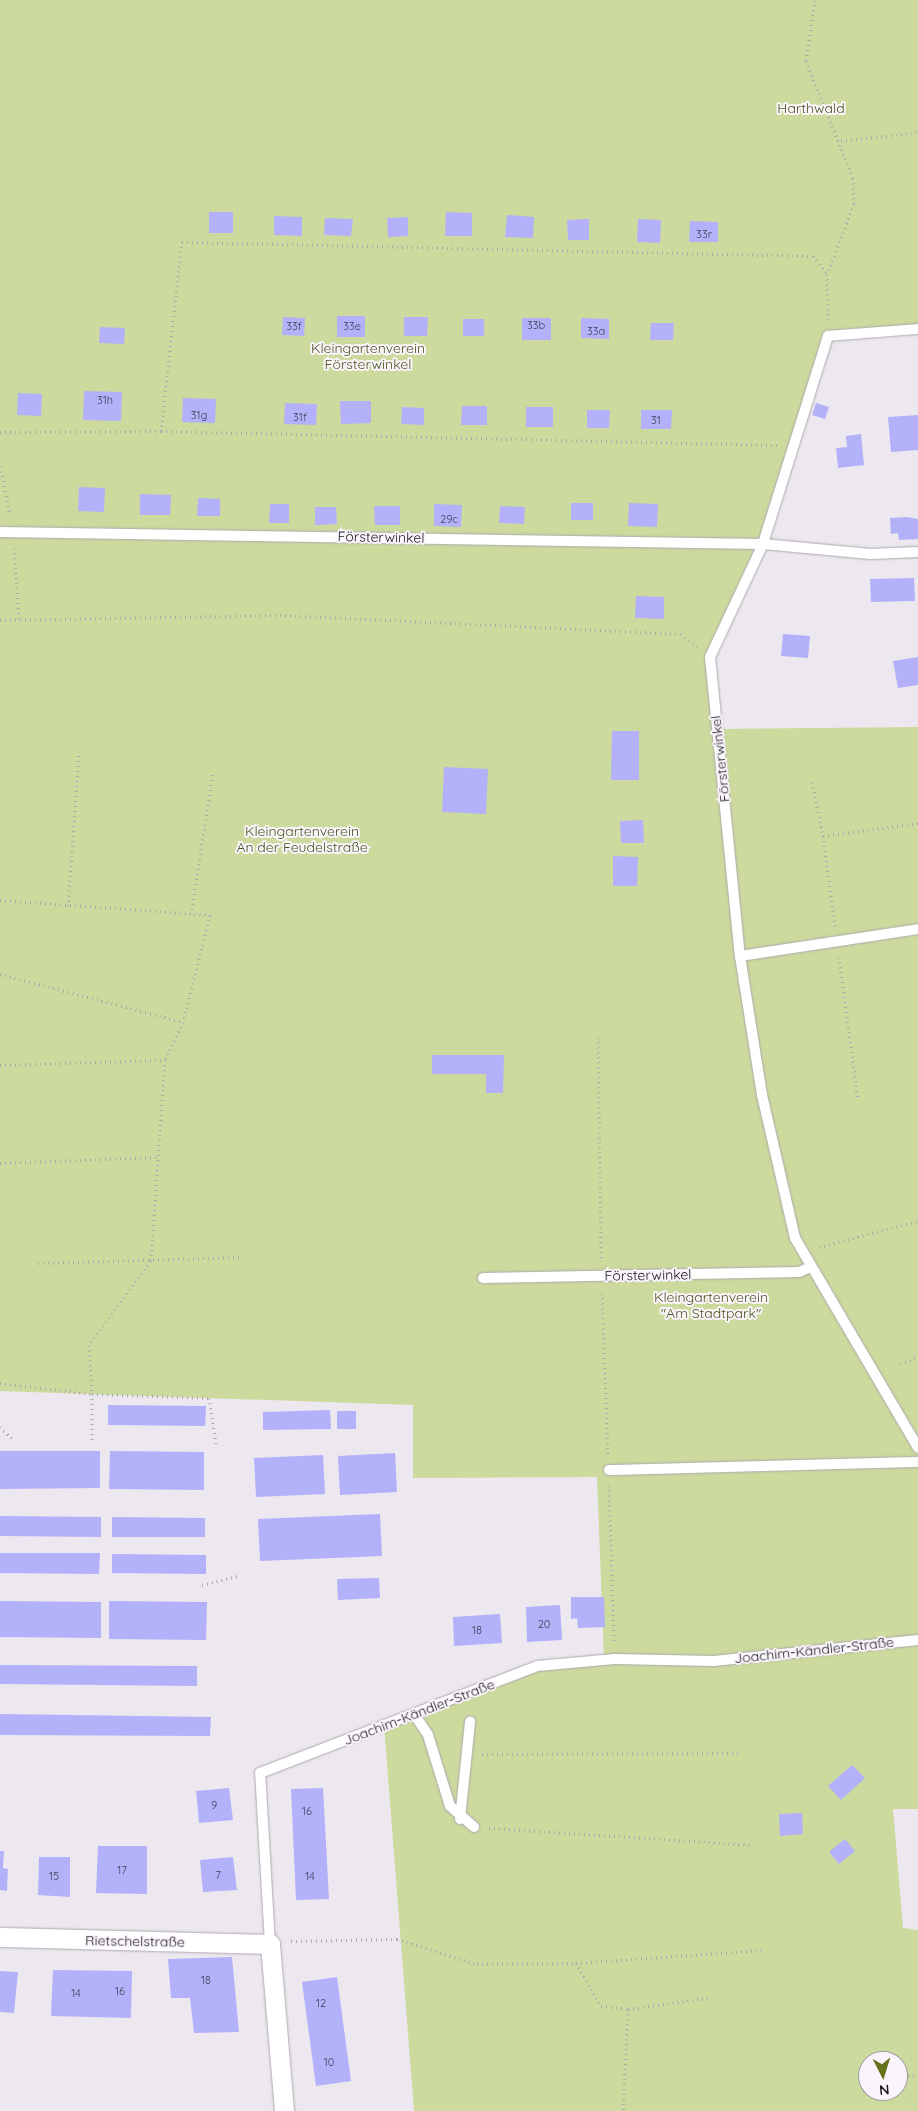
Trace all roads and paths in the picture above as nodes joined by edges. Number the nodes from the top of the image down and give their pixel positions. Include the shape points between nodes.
1 (815, 0) edge
2 (918, 132) edge
3 (841, 140) junction
4 (827, 274) junction
5 (918, 329) edge
6 (828, 336) junction
7 (161, 431) junction
8 (0, 432) edge
9 (794, 446) junction
10 (0, 466) edge
11 (13, 531) junction
12 (0, 532) edge
13 (763, 544) junction
14 (918, 552) edge
15 (19, 619) junction
16 (0, 620) edge
17 (710, 657) junction
18 (79, 754) dead end
19 (213, 774) dead end
20 (812, 782) dead end
21 (918, 823) edge
22 (823, 836) junction
23 (0, 900) edge
24 (68, 906) junction
25 (191, 914) junction
26 (918, 929) edge
27 (837, 942) junction
28 (740, 956) junction
29 (0, 974) edge
30 (183, 1022) junction
31 (598, 1037) dead end
32 (165, 1060) junction
33 (0, 1064) edge
34 (858, 1099) dead end
35 (158, 1157) junction
36 (0, 1163) edge
37 (918, 1221) edge
38 (803, 1252) junction
39 (242, 1257) dead end
40 (151, 1261) junction
41 (38, 1263) dead end
42 (811, 1267) junction
43 (601, 1276) junction
44 (483, 1278) dead end
45 (918, 1358) edge
46 (900, 1363) dead end
47 (0, 1383) edge
48 (92, 1394) junction
49 (0, 1427) edge
50 (12, 1438) dead end
51 (92, 1440) dead end
52 (216, 1443) dead end
53 (918, 1448) edge
54 (918, 1462) edge
55 (609, 1470) junction
56 (239, 1576) dead end
57 (202, 1585) dead end
58 (918, 1640) edge
59 (614, 1659) junction
60 (414, 1714) junction
61 (470, 1722) dead end
62 (739, 1753) dead end
63 (467, 1754) junction
64 (460, 1820) junction
65 (474, 1827) joint
66 (749, 1845) dead end
67 (0, 1938) edge
68 (270, 1944) junction
69 (764, 1950) dead end
70 (576, 1963) junction
71 (708, 1998) dead end
72 (628, 2009) junction
73 (284, 2111) edge
74 (623, 2111) edge

1 - 3 path via 806,60 816,96
2 - 3 path
3 - 4 path via 852,178 854,204
4 - 6 path
4 - 7 path via 813,256 182,242
5 - 6 lane
6 - 9 lane
7 - 8 path
7 - 9 path
9 - 13 lane
10 - 11 path
11 - 12 lane, Försterwinkel
11 - 13 lane, Försterwinkel
11 - 15 path
13 - 14 lane, Försterwinkel via 871,554
13 - 17 lane
15 - 16 path
15 - 17 path via 280,615 681,634
17 - 28 lane, Försterwinkel
18 - 24 path
19 - 25 path
20 - 22 path
21 - 22 path
22 - 27 path
23 - 24 path
24 - 25 path
25 - 30 path via 210,915
26 - 27 lane
27 - 28 lane
27 - 34 path
28 - 38 lane, Försterwinkel via 762,1095 795,1238
29 - 30 path
30 - 32 path
31 - 43 path
32 - 33 path
32 - 35 path
35 - 36 path
35 - 40 path
37 - 38 path
38 - 42 lane, Försterwinkel
39 - 40 path
40 - 41 path
40 - 48 path via 89,1345
42 - 43 lane, Försterwinkel via 799,1272
42 - 53 lane, Försterwinkel
43 - 44 lane, Försterwinkel
43 - 55 path
45 - 46 path
47 - 48 path
48 - 51 path
48 - 52 path via 209,1398
49 - 50 path
54 - 55 lane
55 - 59 path
56 - 57 path
58 - 59 lane, Joachim-Kändler-Straße via 714,1661
59 - 60 lane, Joachim-Kändler-Straße via 536,1666
60 - 64 lane via 428,1735 448,1799
60 - 68 lane, Joachim-Kändler-Straße via 260,1773
61 - 63 lane
62 - 63 path
63 - 64 lane
64 - 65 lane
65 - 66 path
67 - 68 street, Rietschelstraße
68 - 70 path via 313,1938 397,1939 477,1964
68 - 73 street, Joachim-Kändler-Straße
69 - 70 path
70 - 72 path via 600,2006
71 - 72 path
72 - 74 path

